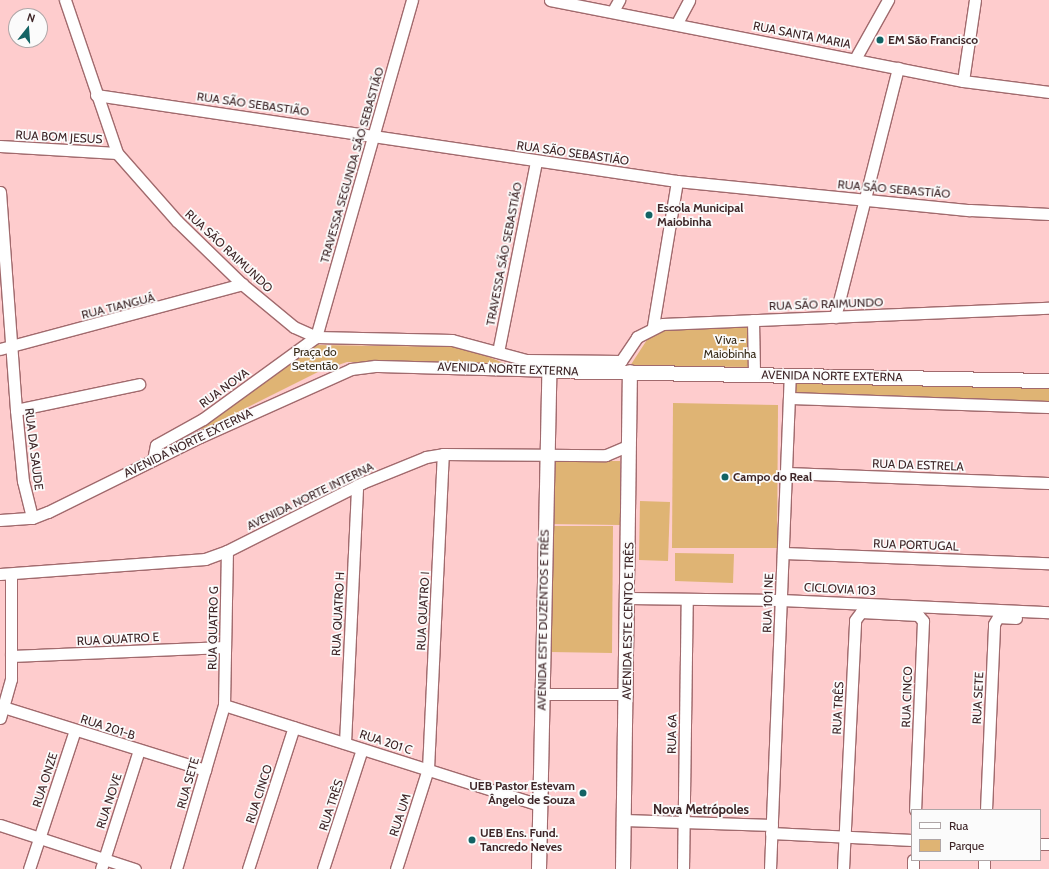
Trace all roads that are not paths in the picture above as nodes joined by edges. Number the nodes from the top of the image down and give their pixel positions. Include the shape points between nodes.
1 (65, 0) edge
2 (412, 0) edge
3 (550, 0) edge
4 (619, 0) edge
5 (689, 0) edge
6 (888, 0) edge
7 (976, 0) edge
8 (613, 11) junction
9 (677, 23) junction
10 (855, 59) junction
11 (898, 68) junction
12 (963, 81) junction
13 (1049, 92) edge
14 (96, 95) junction
15 (375, 136) junction
16 (0, 146) edge
17 (117, 153) junction
18 (536, 161) junction
19 (677, 181) junction
20 (0, 192) edge
21 (863, 200) junction
22 (1049, 214) edge
23 (242, 284) junction
24 (3, 287) edge
25 (1049, 308) edge
26 (835, 317) junction
27 (753, 320) junction
28 (653, 326) junction
29 (316, 337) junction
30 (11, 346) junction
31 (0, 349) edge
32 (498, 352) junction
33 (624, 368) junction
34 (550, 370) junction
35 (754, 374) junction
36 (790, 375) junction
37 (1049, 381) edge
38 (139, 384) dead end
39 (789, 398) junction
40 (1049, 406) edge
41 (16, 410) junction
42 (629, 445) junction
43 (443, 454) junction
44 (545, 455) junction
45 (153, 460) junction
46 (786, 473) junction
47 (1049, 483) edge
48 (356, 485) junction
49 (32, 518) junction
50 (0, 520) edge
51 (227, 551) junction
52 (783, 553) junction
53 (1049, 563) edge
54 (5, 574) edge
55 (629, 598) junction
56 (687, 599) junction
57 (781, 600) junction
58 (890, 609) junction
59 (1049, 612) edge
60 (1049, 620) edge
61 (225, 647) junction
62 (11, 656) junction
63 (542, 694) junction
64 (627, 694) junction
65 (224, 705) junction
66 (2, 707) edge
67 (0, 718) edge
68 (294, 727) junction
69 (75, 730) junction
70 (345, 743) junction
71 (362, 748) junction
72 (139, 750) junction
73 (428, 769) junction
74 (205, 770) junction
75 (540, 805) junction
76 (915, 809) edge
77 (986, 809) edge
78 (624, 820) junction
79 (684, 822) junction
80 (2, 826) edge
81 (772, 829) junction
82 (845, 836) junction
83 (39, 838) junction
84 (911, 840) edge
85 (102, 864) edge
86 (29, 869) edge
87 (134, 869) edge
88 (176, 869) edge
89 (248, 869) edge
90 (323, 869) edge
91 (396, 869) edge
92 (539, 869) edge
93 (624, 869) edge
94 (683, 869) edge
95 (770, 869) edge
96 (844, 869) edge

1 - 14 street, RUA SÃO RAIMUNDO
2 - 15 street, TRAVESSA SEGUNDA SÃO SEBASTIÃO
3 - 8 street, RUA SANTA MARIA
4 - 8 street
5 - 9 street
6 - 10 street
7 - 12 street
8 - 9 street, RUA SANTA MARIA
9 - 10 street, RUA SANTA MARIA
10 - 11 street, RUA SANTA MARIA
11 - 12 street, RUA SANTA MARIA
11 - 21 street
12 - 13 street, RUA SANTA MARIA
14 - 15 street, RUA SÃO SEBASTIÃO
14 - 17 street, RUA SÃO RAIMUNDO
15 - 18 street, RUA SÃO SEBASTIÃO
15 - 29 street, TRAVESSA SEGUNDA SÃO SEBASTIÃO
16 - 17 street, RUA BOM JESUS
17 - 23 street, RUA SÃO RAIMUNDO via 177,221
18 - 19 street, RUA SÃO SEBASTIÃO
18 - 32 street, TRAVESSA SÃO SEBASTIÃO
19 - 21 street, RUA SÃO SEBASTIÃO
19 - 28 street
20 - 24 street, RUA DA SAUDE
21 - 22 street, RUA SÃO SEBASTIÃO
21 - 26 street
23 - 29 street, RUA SÃO RAIMUNDO via 294,326
23 - 30 street, RUA TIANGUÁ
24 - 30 street, RUA DA SAUDE
25 - 26 street, RUA SÃO RAIMUNDO
26 - 27 street, RUA SÃO RAIMUNDO
27 - 28 street, RUA SÃO RAIMUNDO
27 - 35 street
28 - 33 street via 637,337
29 - 32 street, RUA SÃO RAIMUNDO via 452,340
29 - 45 street, RUA NOVA via 203,419 156,446
30 - 31 street, RUA TIANGUÁ
30 - 41 street, RUA DA SAUDE
32 - 33 street, RUA SÃO RAIMUNDO via 526,360
33 - 34 main road, AVENIDA NORTE EXTERNA
33 - 35 main road, AVENIDA NORTE EXTERNA
33 - 42 main road, AVENIDA ESTE CENTO E TRÊS
34 - 44 main road, AVENIDA ESTE DUZENTOS E TRÊS
34 - 45 street, AVENIDA NORTE EXTERNA via 375,366 351,369
35 - 36 main road, AVENIDA NORTE EXTERNA
36 - 37 main road, AVENIDA NORTE EXTERNA
36 - 39 street, RUA 101 NE
38 - 41 street
39 - 40 street, AVENIDA NORTE EXTERNA
39 - 46 street, RUA 101 NE
41 - 49 street, RUA DA SAUDE via 23,480
42 - 44 street, AVENIDA NORTE INTERNA via 606,455
42 - 55 main road, AVENIDA ESTE CENTO E TRÊS
43 - 44 street, AVENIDA NORTE INTERNA
43 - 48 street, AVENIDA NORTE INTERNA via 410,462
43 - 73 street, RUA QUATRO I
44 - 63 main road, AVENIDA ESTE DUZENTOS E TRÊS
45 - 49 street, AVENIDA NORTE EXTERNA
46 - 47 street, RUA DA ESTRELA
46 - 52 street, RUA 101 NE
48 - 51 street, AVENIDA NORTE INTERNA
48 - 70 street, RUA QUATRO H
49 - 50 street, AVENIDA NORTE EXTERNA
51 - 54 street, AVENIDA NORTE INTERNA via 177,564
51 - 61 street, RUA QUATRO G
52 - 53 street, RUA PORTUGAL
52 - 57 street, RUA 101 NE
54 - 62 street
55 - 56 street, CICLOVIA 103
55 - 64 main road, AVENIDA ESTE CENTO E TRÊS
56 - 57 street, CICLOVIA 103
56 - 79 street, RUA 6A
57 - 58 street, CICLOVIA 103
57 - 81 street, RUA 101 NE
58 - 59 street, CICLOVIA 103
58 - 76 street, RUA CINCO via 918,615 923,621
58 - 82 street, RUA TRÊS via 860,612 855,620
60 - 77 street, RUA SETE via 998,617 994,624
61 - 62 street, RUA QUATRO E
61 - 65 street, RUA QUATRO G
62 - 66 street via 11,679
63 - 64 street
63 - 75 main road, AVENIDA ESTE DUZENTOS E TRÊS
64 - 78 main road, AVENIDA ESTE CENTO E TRÊS
65 - 68 street, RUA 201 C
65 - 74 street, RUA SETE
66 - 67 street
66 - 69 street, RUA 201-B
68 - 70 street, RUA 201 C
68 - 89 street, RUA CINCO
69 - 72 street, RUA 201-B
69 - 83 street, RUA ONZE
70 - 71 street, RUA 201 C
71 - 73 street, RUA 201 C
71 - 90 street, RUA TRÊS
72 - 74 street, RUA 201-B
72 - 85 street, RUA NOVE
73 - 75 street, RUA 201 C
73 - 91 street, RUA UM
74 - 88 street, RUA SETE
75 - 92 main road, AVENIDA ESTE DUZENTOS E TRÊS
78 - 79 street
78 - 93 main road, AVENIDA ESTE CENTO E TRÊS
79 - 81 street
79 - 94 street, RUA 6A
80 - 83 street
81 - 82 street
81 - 95 street, RUA 101 NE
82 - 84 street
82 - 96 street, RUA TRÊS
83 - 85 street via 72,848
83 - 86 street, RUA ONZE
85 - 87 street

